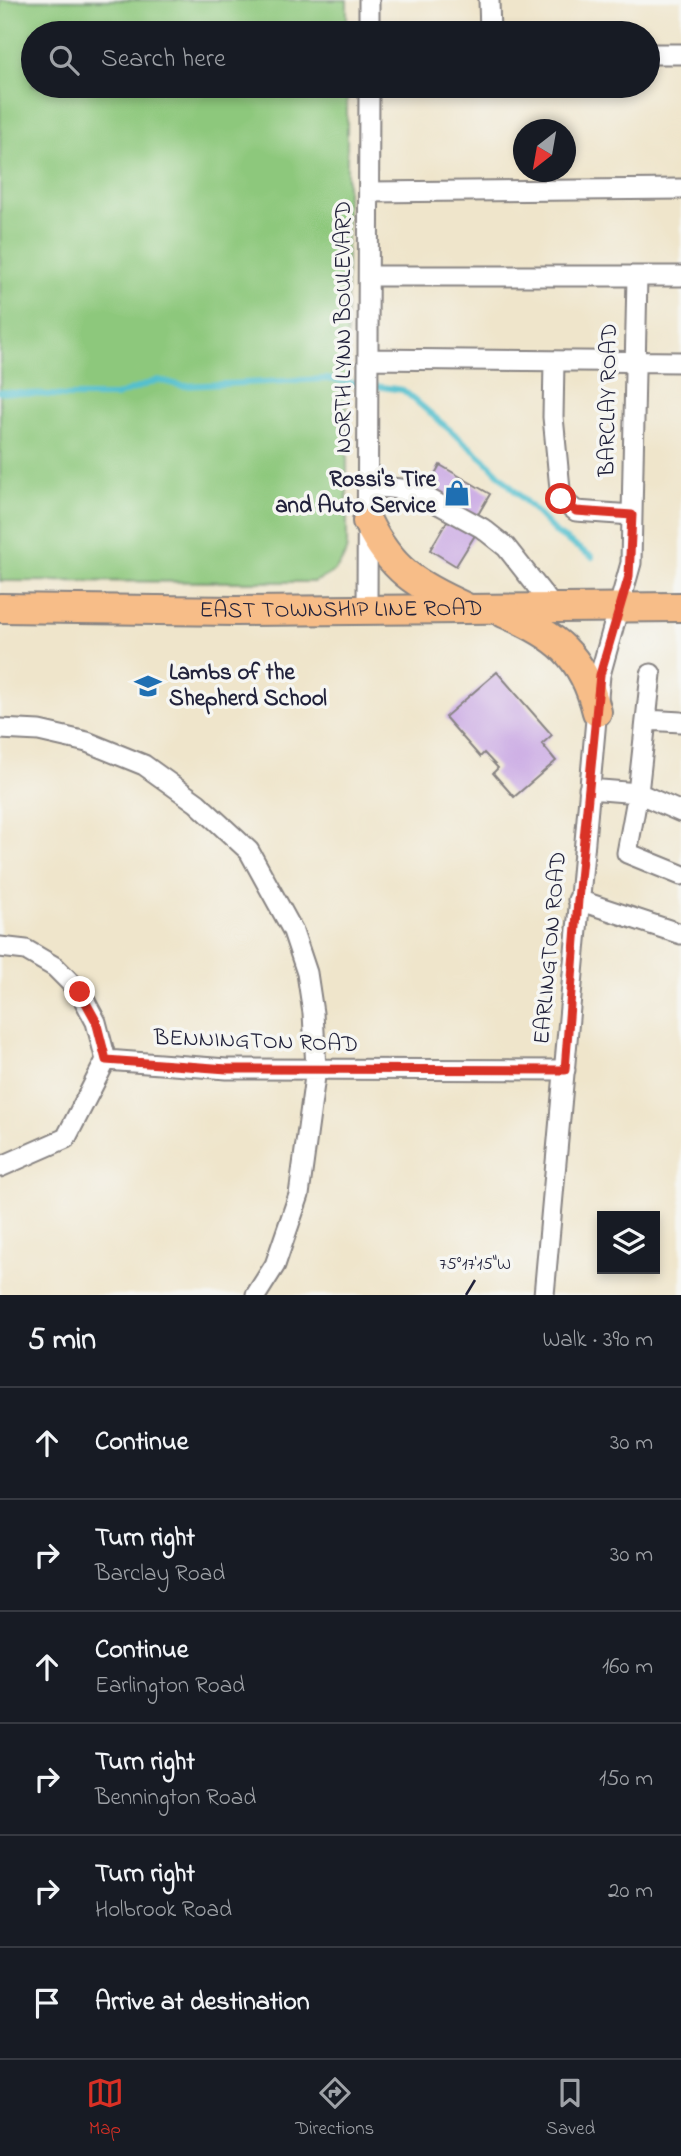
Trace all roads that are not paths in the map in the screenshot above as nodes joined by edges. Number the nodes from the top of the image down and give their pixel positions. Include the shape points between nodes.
1 (369, 0) edge
2 (489, 0) edge
3 (369, 21) edge
4 (490, 21) edge
5 (660, 54) edge
6 (681, 54) edge
7 (369, 98) edge
8 (681, 189) edge
9 (369, 192) junction
10 (369, 276) junction
11 (636, 276) junction
12 (681, 276) edge
13 (554, 361) junction
14 (635, 362) junction
15 (681, 362) edge
16 (368, 368) junction
17 (367, 486) junction
18 (632, 515) junction
19 (367, 521) junction
20 (681, 607) edge
21 (0, 608) edge
22 (554, 608) junction
23 (619, 608) junction
24 (483, 609) junction
25 (366, 610) junction
26 (651, 674) dead end
27 (597, 712) junction
28 (646, 720) junction
29 (681, 722) edge
30 (0, 729) edge
31 (589, 789) junction
32 (638, 793) junction
33 (681, 812) edge
34 (681, 875) edge
35 (578, 900) junction
36 (681, 934) edge
37 (0, 947) edge
38 (106, 1060) junction
39 (316, 1069) junction
40 (565, 1070) junction
41 (0, 1167) edge
42 (256, 1295) edge
43 (544, 1295) edge

1 - 3 street
2 - 4 street
5 - 6 street
7 - 9 street, NORTH LYNN BOULEVARD
8 - 9 street
9 - 10 street, NORTH LYNN BOULEVARD
10 - 11 street
10 - 16 street, NORTH LYNN BOULEVARD
11 - 12 street
11 - 14 street, BARCLAY ROAD
13 - 14 street
13 - 16 street
13 - 18 street via 553,416 561,499 576,511
14 - 15 street
14 - 18 street, BARCLAY ROAD
16 - 17 street, NORTH LYNN BOULEVARD
17 - 19 street, NORTH LYNN BOULEVARD
17 - 22 street via 401,489 429,499 482,528 506,547
18 - 23 street, BARCLAY ROAD via 631,563
19 - 24 highway via 380,547 398,567 439,595
19 - 25 street, NORTH LYNN BOULEVARD
20 - 23 highway, EAST TOWNSHIP LINE ROAD
21 - 25 highway, EAST TOWNSHIP LINE ROAD
22 - 23 highway, EAST TOWNSHIP LINE ROAD
22 - 24 highway, EAST TOWNSHIP LINE ROAD
23 - 27 street, EARLINGTON ROAD via 603,662
24 - 25 highway, EAST TOWNSHIP LINE ROAD
24 - 27 highway via 526,622 566,650 581,667
26 - 28 street
27 - 31 street, EARLINGTON ROAD
28 - 29 street
28 - 32 street
30 - 39 street via 39,731 87,742 144,765 197,803 249,851 293,931 307,973
31 - 32 street
31 - 35 street, EARLINGTON ROAD
32 - 33 street
32 - 34 street via 627,853
35 - 36 street
35 - 40 street, EARLINGTON ROAD
37 - 38 street via 26,950 55,967 80,992 96,1021
38 - 39 street, BENNINGTON ROAD via 227,1069
38 - 41 street via 66,1138
39 - 40 street, BENNINGTON ROAD
39 - 42 street via 299,1195 275,1265
40 - 43 street, EARLINGTON ROAD

